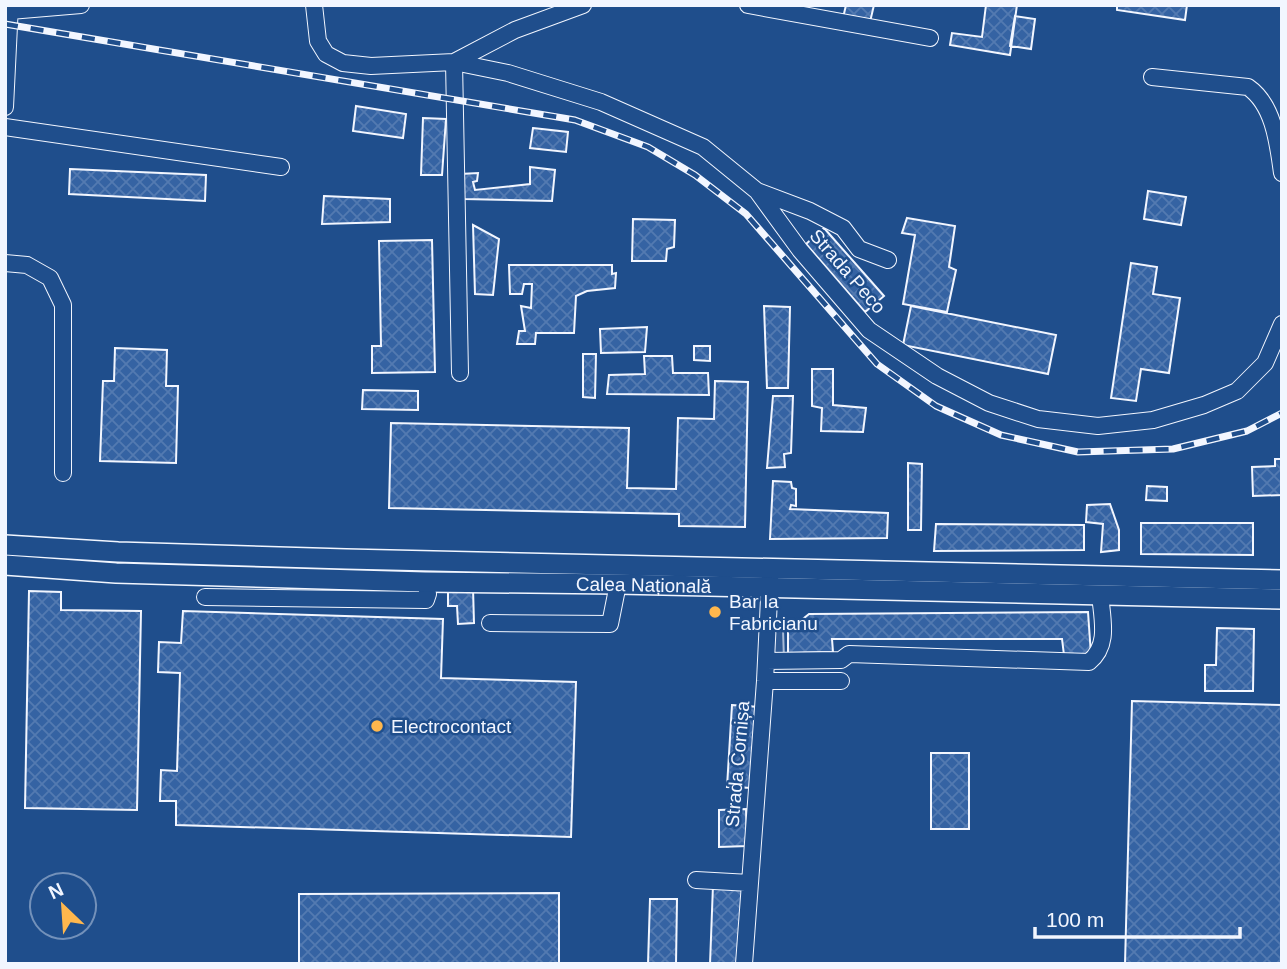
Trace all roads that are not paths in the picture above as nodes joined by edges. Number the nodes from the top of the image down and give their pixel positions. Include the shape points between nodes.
1 (81, 5) edge
2 (314, 5) edge
3 (583, 5) edge
4 (748, 5) edge
5 (10, 8) edge
6 (930, 38) dead end
7 (454, 62) junction
8 (1152, 77) dead end
9 (6, 83) edge
10 (5, 107) edge
11 (5, 127) edge
12 (281, 167) dead end
13 (1282, 173) edge
14 (757, 191) junction
15 (888, 260) dead end
16 (5, 263) edge
17 (1282, 324) edge
18 (460, 373) dead end
19 (63, 472) dead end
20 (5, 545) edge
21 (5, 565) edge
22 (770, 568) junction
23 (1282, 580) edge
24 (425, 582) junction
25 (618, 584) junction
26 (769, 589) junction
27 (1100, 594) junction
28 (205, 597) dead end
29 (1282, 599) edge
30 (490, 623) dead end
31 (766, 661) junction
32 (765, 681) junction
33 (841, 681) dead end
34 (696, 880) dead end
35 (750, 883) junction
36 (744, 964) edge

1 - 5 street
2 - 7 street, Strada Peco via 318,41 326,54 343,63
3 - 7 street, Strada Peco via 515,30
4 - 6 street
5 - 9 street
7 - 14 street, Strada Peco via 508,72 601,102 703,147
7 - 18 street
8 - 13 street via 1248,87 1259,94 1278,142
9 - 10 street
11 - 12 street
14 - 15 street via 843,228 859,249
14 - 17 street, Strada Peco via 800,250 869,330 937,376 989,403 1038,419 1098,426 1153,420 1204,405 1237,391 1265,363
16 - 19 street via 27,265 50,278 63,305
20 - 22 main road, Calea Națională via 118,552
21 - 24 main road, Calea Națională via 116,573
22 - 23 main road, Calea Națională
22 - 26 street, Strada Cornișa
24 - 25 main road, Calea Națională
24 - 28 street via 426,600
25 - 26 main road, Calea Națională
25 - 30 street via 610,624
26 - 27 main road, Calea Națională
26 - 31 street, Strada Cornișa
27 - 29 main road, Calea Națională
27 - 31 street via 1104,634 1099,654 1089,662 849,654 841,660
31 - 32 street, Strada Cornișa
32 - 33 street
32 - 35 street, Strada Cornișa
34 - 35 street
35 - 36 street, Strada Cornișa

